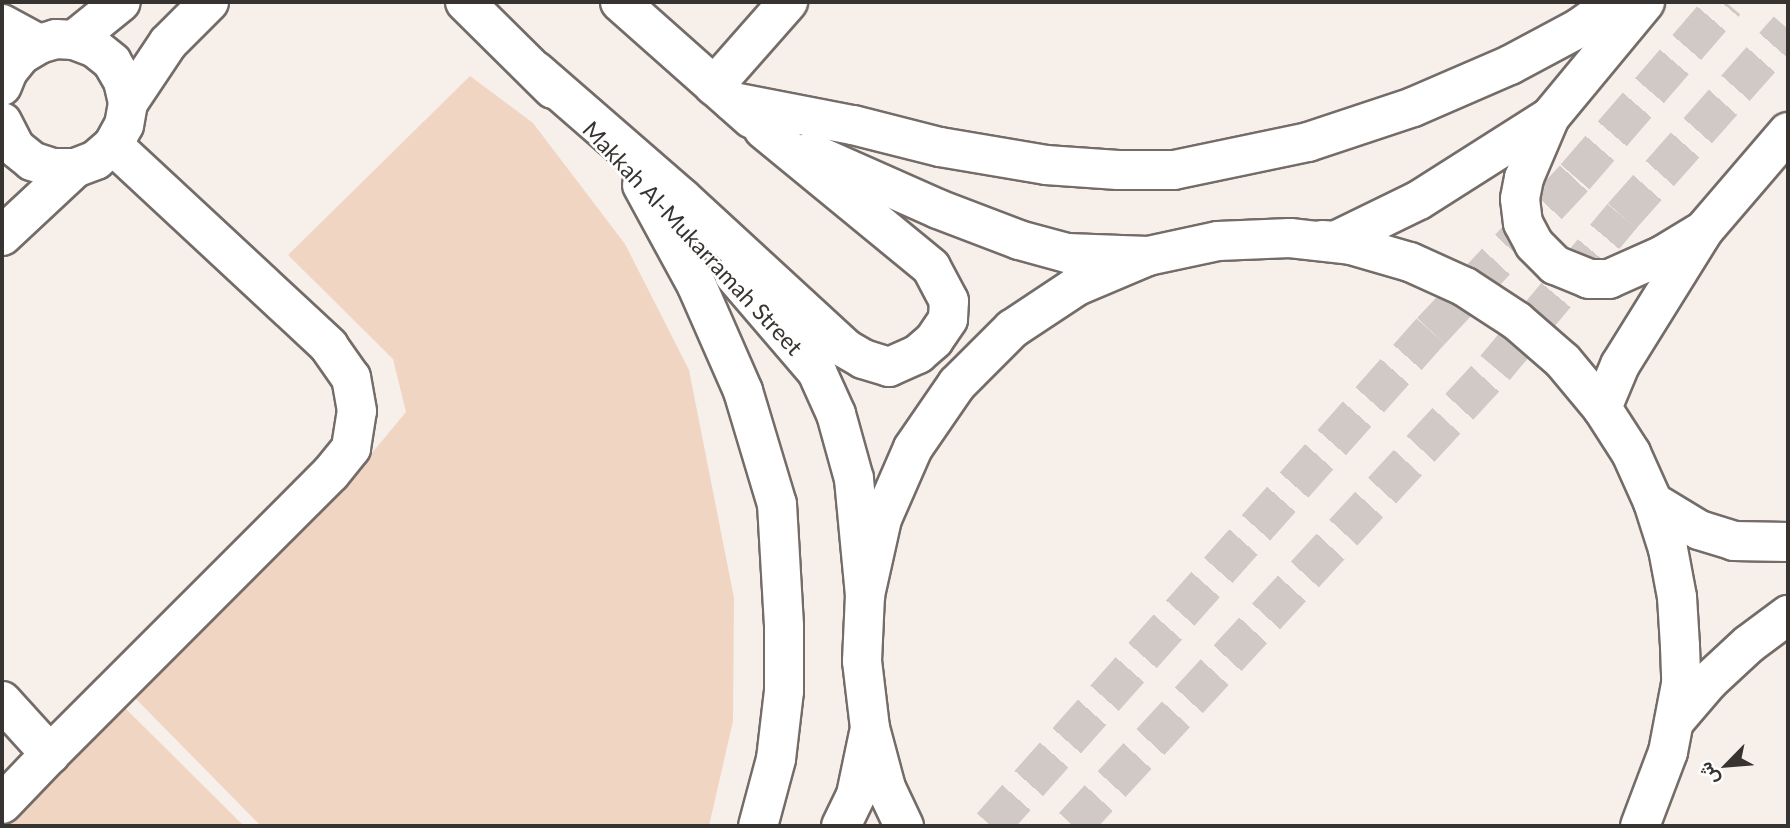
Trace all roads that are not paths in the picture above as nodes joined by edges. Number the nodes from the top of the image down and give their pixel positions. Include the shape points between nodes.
1 (121, 2) edge
2 (209, 2) edge
3 (465, 2) edge
4 (620, 2) edge
5 (789, 2) edge
6 (1616, 2) edge
7 (1645, 2) edge
8 (2, 24) edge
9 (56, 42) junction
10 (536, 71) junction
11 (2, 86) edge
12 (724, 94) junction
13 (128, 103) junction
14 (1550, 117) junction
15 (2, 127) edge
16 (763, 129) junction
17 (1788, 132) edge
18 (113, 145) junction
19 (75, 168) junction
20 (642, 185) junction
21 (1704, 230) junction
22 (2, 236) edge
23 (1290, 238) junction
24 (1148, 256) junction
25 (1602, 408) junction
26 (1653, 502) junction
27 (1788, 542) edge
28 (865, 595) junction
29 (1788, 615) edge
30 (2, 701) edge
31 (1674, 722) junction
32 (870, 728) junction
33 (50, 754) junction
34 (2, 804) edge
35 (758, 826) edge
36 (841, 826) edge
37 (904, 826) edge
38 (1640, 826) edge

1 - 9 street
2 - 13 street via 168,43
3 - 10 street, Makkah Al-Mukarramah Street
4 - 12 street
5 - 12 street
6 - 12 street via 1510,65 1413,107 1308,142 1174,170 1046,165 940,147
7 - 14 street
8 - 9 street
9 - 11 street via 21,55
9 - 13 street via 95,48 112,62 124,81
10 - 16 street via 846,349 889,367 918,354 948,319 949,301 930,267
10 - 20 street, Makkah Al-Mukarramah Street
12 - 16 street
13 - 18 street via 124,125
14 - 21 street via 1520,199 1534,244 1555,265 1589,279 1609,279 1652,261
14 - 23 street via 1419,200 1335,241
15 - 19 street via 32,161 53,168
16 - 24 street via 938,209 1019,240 1067,253
17 - 21 street
18 - 19 street via 96,160
18 - 33 street via 329,346 351,377 357,411 351,448 331,473
19 - 22 street
20 - 28 street, Makkah Al-Mukarramah Street via 722,262 817,372 836,414 854,479
20 - 35 street via 697,286 743,391 777,504 784,691 776,759
21 - 25 street via 1620,365
23 - 24 street via 1218,241
23 - 25 street via 1351,245 1410,262 1465,288 1517,320 1563,361
24 - 28 street via 1066,293 1012,329 957,384 913,448 882,519
25 - 26 street via 1631,453
26 - 27 street via 1699,530 1734,541
26 - 31 street via 1677,597 1681,684
28 - 32 street via 862,661
29 - 31 street via 1709,681
30 - 33 street
31 - 38 street
32 - 36 street via 856,795
32 - 37 street via 886,788
33 - 34 street

